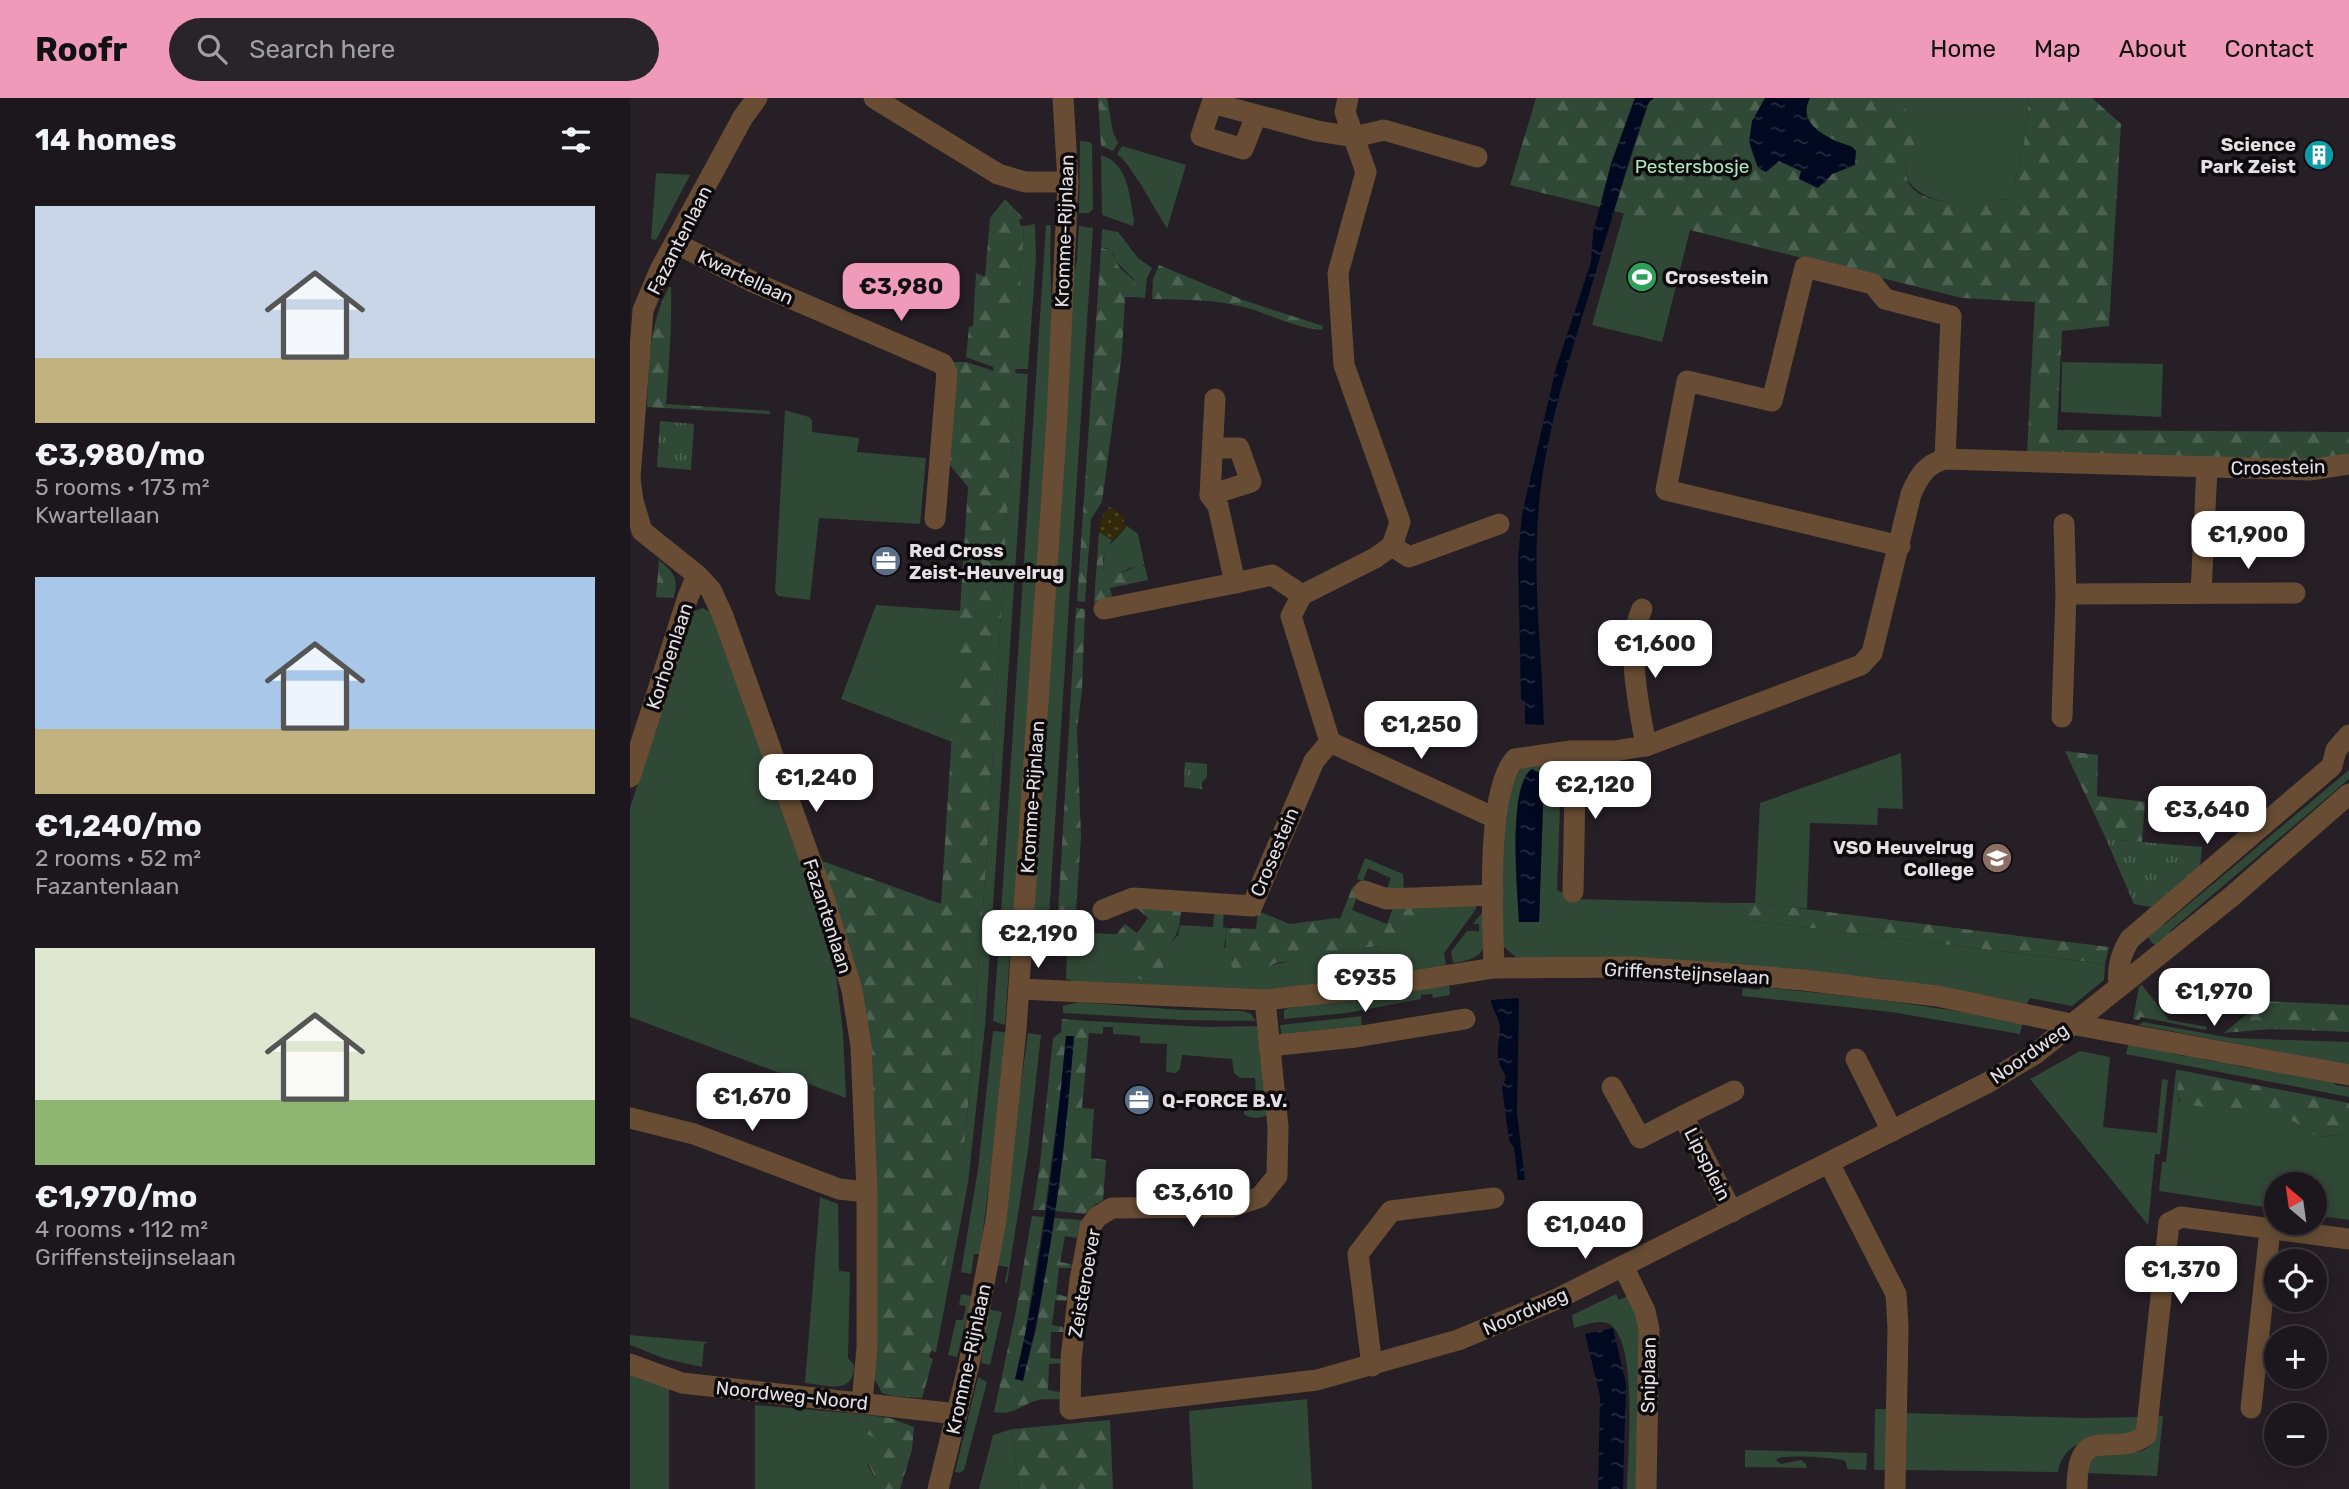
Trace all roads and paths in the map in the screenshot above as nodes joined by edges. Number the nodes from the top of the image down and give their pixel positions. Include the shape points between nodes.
1 (757, 98) edge
2 (874, 98) edge
3 (1063, 98) edge
4 (1348, 98) edge
5 (1206, 100) edge
6 (1256, 116) junction
7 (1354, 137) junction
8 (1477, 157) dead end
9 (1068, 182) junction
10 (675, 243) junction
11 (1215, 399) dead end
12 (1213, 448) junction
13 (1945, 459) junction
14 (2349, 464) edge
15 (2207, 467) junction
16 (630, 478) edge
17 (1210, 495) junction
18 (935, 519) dead end
19 (1499, 524) dead end
20 (2064, 524) dead end
21 (1900, 545) junction
22 (1392, 546) junction
23 (697, 575) junction
24 (1235, 583) junction
25 (2202, 593) junction
26 (2295, 593) dead end
27 (2066, 594) junction
28 (1302, 595) junction
29 (1642, 608) dead end
30 (1104, 609) dead end
31 (2062, 717) dead end
32 (2349, 735) edge
33 (1330, 742) junction
34 (1646, 746) junction
35 (1571, 751) junction
36 (630, 777) edge
37 (2349, 794) edge
38 (1495, 818) junction
39 (1364, 891) dead end
40 (1573, 892) dead end
41 (1493, 895) junction
42 (1103, 909) dead end
43 (1494, 968) junction
44 (2119, 988) junction
45 (1019, 989) junction
46 (1265, 1000) junction
47 (1465, 1020) dead end
48 (2071, 1024) junction
49 (1269, 1046) junction
50 (1856, 1059) dead end
51 (2349, 1075) edge
52 (1612, 1087) dead end
53 (1734, 1091) dead end
54 (1683, 1116) junction
55 (630, 1118) edge
56 (1892, 1131) junction
57 (1829, 1163) junction
58 (867, 1192) junction
59 (1494, 1198) dead end
60 (1732, 1212) junction
61 (2264, 1229) edge
62 (2269, 1236) edge
63 (2323, 1236) edge
64 (2349, 1239) edge
65 (1623, 1266) junction
66 (630, 1364) edge
67 (1372, 1366) junction
68 (862, 1402) junction
69 (2251, 1408) dead end
70 (1070, 1409) joint
71 (957, 1414) junction
72 (2077, 1484) edge
73 (938, 1489) edge
74 (1646, 1489) edge
75 (1895, 1489) edge

1 - 10 street, Fazantenlaan
2 - 9 street via 998,174 1025,182
3 - 9 street, Kromme-Rijnlaan
4 - 7 street via 1345,112
5 - 6 street
5 - 6 street via 1201,136 1243,149
6 - 7 street
7 - 8 street via 1384,130
7 - 22 street via 1366,172 1338,273 1340,324 1344,365 1401,522
9 - 45 street, Kromme-Rijnlaan via 1058,417
10 - 16 street, Fazantenlaan via 643,310
10 - 18 street, Kwartellaan via 943,364 947,373
11 - 12 street
12 - 17 street
12 - 17 street via 1239,448 1251,482
13 - 15 street, Crosestein
13 - 21 street via 1931,463 1919,476
13 - 21 street via 1951,316 1885,299 1873,284 1805,267 1772,401 1687,381 1667,490
14 - 15 street, Crosestein via 2310,470
15 - 25 street, Crosestein
16 - 23 street, Fazantenlaan via 642,531
17 - 24 street via 1218,506
19 - 22 street via 1409,557
20 - 27 street
21 - 34 street via 1872,653 1861,665
22 - 28 street
23 - 36 street, Korhoenlaan
23 - 58 street, Fazantenlaan via 711,590 723,615 852,990 861,1046
24 - 28 street via 1272,575
24 - 30 street
25 - 26 street
25 - 27 street
27 - 31 street
28 - 33 street via 1291,616
29 - 34 street via 1633,678
32 - 44 street via 2336,750 2332,766 2130,939 2117,972
33 - 38 street
33 - 42 street, Crosestein via 1314,761 1252,906 1133,898
34 - 35 street
35 - 38 street via 1515,759 1507,767
35 - 40 street via 1575,785
37 - 44 street, Noordweg
38 - 41 street
39 - 41 street via 1387,899
41 - 43 street
43 - 46 street, Griffensteijnselaan
43 - 48 street, Griffensteijnselaan via 1632,967 1803,980 1937,996
44 - 48 street, Noordweg
45 - 46 street, Griffensteijnselaan
45 - 71 street, Kromme-Rijnlaan via 996,1220
46 - 49 street, Zeisteroever
47 - 49 street
48 - 51 street, Griffensteijnselaan
48 - 56 street, Noordweg via 2035,1054 1987,1083
49 - 70 street, Zeisteroever via 1278,1127 1277,1176 1260,1197 1231,1207 1112,1208 1090,1227 1070,1359
50 - 56 street
52 - 54 street, Lipsplein via 1640,1138
53 - 54 street, Lipsplein
54 - 60 street, Lipsplein
55 - 58 street via 694,1134 839,1189
56 - 57 street, Noordweg
57 - 60 street, Noordweg
57 - 75 street via 1896,1294
58 - 68 street, Fazantenlaan via 867,1348
59 - 67 street via 1391,1211 1357,1254
60 - 65 street, Noordweg
61 - 72 street via 2181,1217 2169,1223 2146,1435 2135,1444 2091,1447 2080,1457
62 - 69 street
63 - 64 street
65 - 67 street, Noordweg via 1458,1340
65 - 74 street, Sniplaan via 1649,1329
66 - 68 street, Noordweg-Noord via 682,1383
67 - 70 street, Noordweg via 1317,1380
68 - 71 street, Noordweg-Noord
71 - 73 street, Kromme-Rijnlaan

